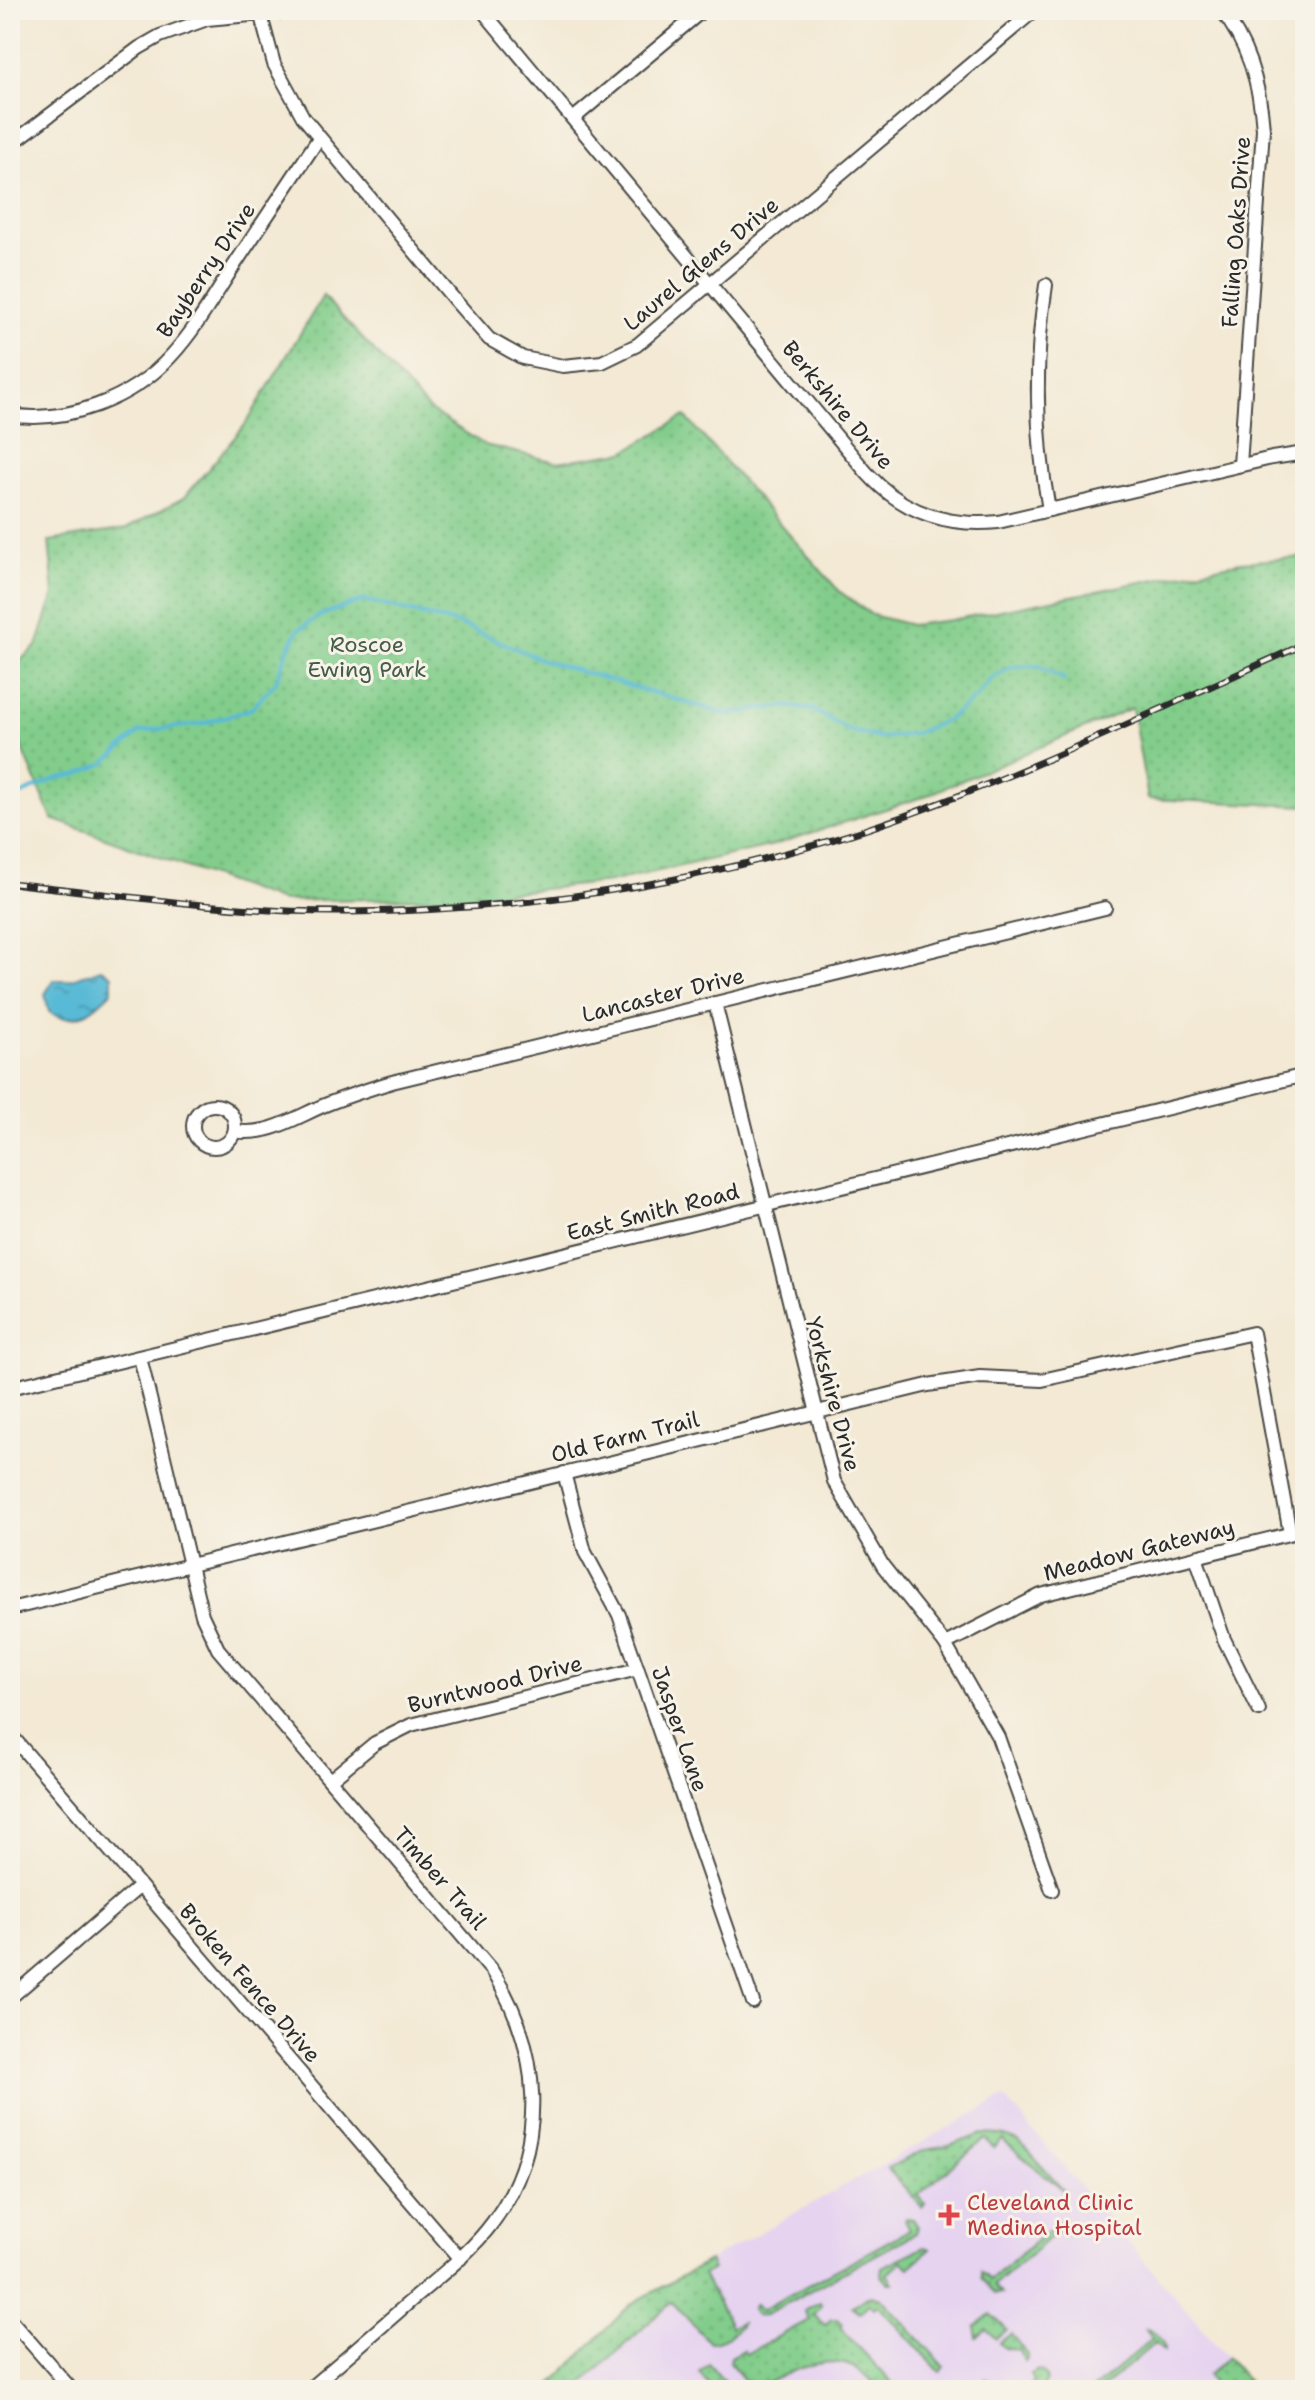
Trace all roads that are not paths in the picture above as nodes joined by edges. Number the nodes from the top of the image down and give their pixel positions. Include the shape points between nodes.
1 (306, 10) edge
2 (482, 10) edge
3 (703, 10) edge
4 (1035, 10) edge
5 (1221, 10) edge
6 (261, 16) junction
7 (573, 119) junction
8 (319, 138) junction
9 (10, 145) edge
10 (710, 283) junction
11 (1046, 285) dead end
12 (10, 415) edge
13 (1305, 453) edge
14 (1240, 465) junction
15 (1049, 510) junction
16 (1105, 908) dead end
17 (715, 1003) junction
18 (1305, 1075) edge
19 (235, 1131) dead end
20 (764, 1205) junction
21 (140, 1357) junction
22 (10, 1388) edge
23 (815, 1412) junction
24 (564, 1473) junction
25 (1305, 1530) edge
26 (1290, 1533) junction
27 (1196, 1557) junction
28 (189, 1565) junction
29 (10, 1609) edge
30 (945, 1644) junction
31 (638, 1669) junction
32 (1259, 1710) dead end
33 (10, 1734) edge
34 (330, 1780) junction
35 (140, 1886) junction
36 (1052, 1890) dead end
37 (10, 1998) edge
38 (753, 2002) dead end
39 (460, 2259) junction
40 (10, 2319) edge
41 (72, 2390) edge
42 (308, 2390) edge

1 - 6 street
2 - 7 street, Berkshire Drive
3 - 7 street
4 - 10 street, Laurel Glens Drive
5 - 14 street, Falling Oaks Drive via 1248,54 1263,129
6 - 8 street, Laurel Glens Drive via 287,92
6 - 9 street via 207,19 160,36
7 - 10 street, Berkshire Drive
8 - 10 street, Laurel Glens Drive via 479,329 523,358 563,366 620,355
8 - 12 street, Bayberry Drive via 186,338 152,374 92,407 43,416
10 - 15 street, Berkshire Drive via 892,497 957,523 998,522
11 - 15 street via 1037,405
13 - 14 street, Berkshire Drive
14 - 15 street, Berkshire Drive
16 - 17 street, Lancaster Drive
17 - 19 street, Lancaster Drive via 392,1082 280,1125
17 - 20 street, Yorkshire Drive
18 - 20 street, East Smith Road
20 - 21 street, East Smith Road
20 - 23 street, Yorkshire Drive
21 - 22 street, East Smith Road
21 - 28 street, Timber Trail
23 - 24 street, Old Farm Trail
23 - 26 street, Old Farm Trail via 980,1377 1042,1380 1253,1333
23 - 30 street, Yorkshire Drive via 834,1481 883,1566
24 - 28 street, Old Farm Trail
24 - 31 street, Jasper Lane via 585,1552 619,1615
25 - 26 street, Meadow Gateway
26 - 27 street, Meadow Gateway
27 - 30 street, Meadow Gateway via 1041,1595
27 - 32 street via 1224,1639
28 - 29 street, Old Farm Trail
28 - 34 street, Timber Trail via 202,1615 218,1649
30 - 36 street, Yorkshire Drive via 998,1737
31 - 34 street, Burntwood Drive via 411,1725 375,1743
31 - 38 street, Jasper Lane
33 - 35 street, Broken Fence Drive
34 - 39 street, Timber Trail via 492,1971 507,1993 526,2042 533,2091 524,2158 495,2219
35 - 37 street
35 - 39 street, Broken Fence Drive
39 - 42 street, Timber Trail
40 - 41 street

